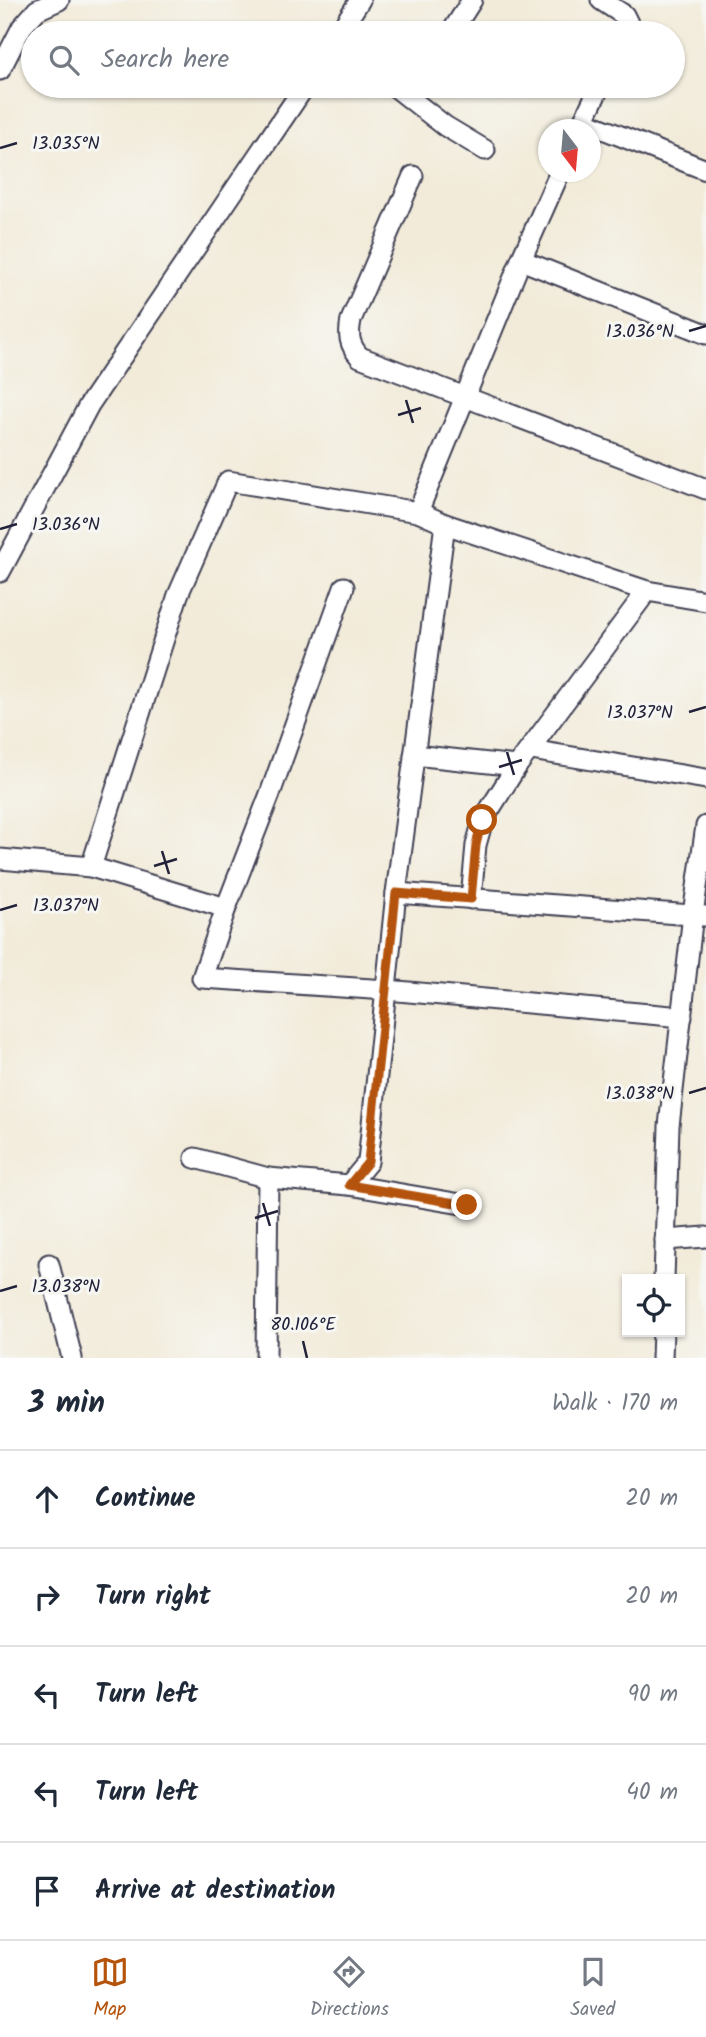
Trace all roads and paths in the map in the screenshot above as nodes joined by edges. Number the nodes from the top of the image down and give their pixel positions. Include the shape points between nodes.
1 (59, 0) edge
2 (360, 0) edge
3 (472, 0) edge
4 (601, 0) edge
5 (626, 16) edge
6 (27, 21) edge
7 (347, 21) edge
8 (461, 21) edge
9 (21, 29) edge
10 (0, 70) edge
11 (297, 98) edge
12 (420, 98) edge
13 (594, 98) edge
14 (584, 119) edge
15 (601, 132) edge
16 (485, 150) dead end
17 (706, 170) edge
18 (413, 176) dead end
19 (556, 182) edge
20 (521, 260) junction
21 (706, 334) edge
22 (465, 398) junction
23 (706, 489) edge
24 (418, 512) junction
25 (444, 524) junction
26 (0, 572) edge
27 (344, 587) dead end
28 (647, 591) junction
29 (706, 601) edge
30 (531, 750) junction
31 (414, 755) junction
32 (517, 765) junction
33 (706, 779) edge
34 (706, 826) edge
35 (0, 859) edge
36 (91, 867) junction
37 (396, 893) junction
38 (471, 899) junction
39 (226, 908) junction
40 (699, 915) edge
41 (387, 990) junction
42 (682, 1017) junction
43 (195, 1158) dead end
44 (268, 1178) junction
45 (349, 1185) junction
46 (467, 1205) dead end
47 (706, 1237) edge
48 (666, 1240) junction
49 (49, 1264) dead end
50 (664, 1274) edge
51 (663, 1337) edge
52 (72, 1358) edge
53 (266, 1358) edge
54 (662, 1358) edge

1 - 6 street via 37,10
2 - 7 street
3 - 8 street
4 - 5 street
9 - 10 street
11 - 26 street via 89,405
12 - 16 street via 445,126
13 - 14 street
15 - 17 street
18 - 22 street via 349,334 360,357
19 - 20 street
20 - 21 street
20 - 22 street
22 - 23 street
22 - 24 street
24 - 25 street
24 - 36 street via 228,481 178,595
25 - 28 street
25 - 31 street
27 - 39 street
28 - 29 street
28 - 30 street
30 - 32 street
30 - 33 street
31 - 32 street
31 - 37 street
32 - 38 street via 482,820
34 - 40 street
35 - 36 street
36 - 39 street
37 - 38 street
37 - 41 street
38 - 40 street
39 - 41 street via 202,978
40 - 42 street
41 - 42 street
41 - 45 street via 368,1162
42 - 48 street via 669,1126
43 - 44 street
44 - 45 street
44 - 53 street
45 - 46 street
47 - 48 street
48 - 50 street
49 - 52 street
51 - 54 street

